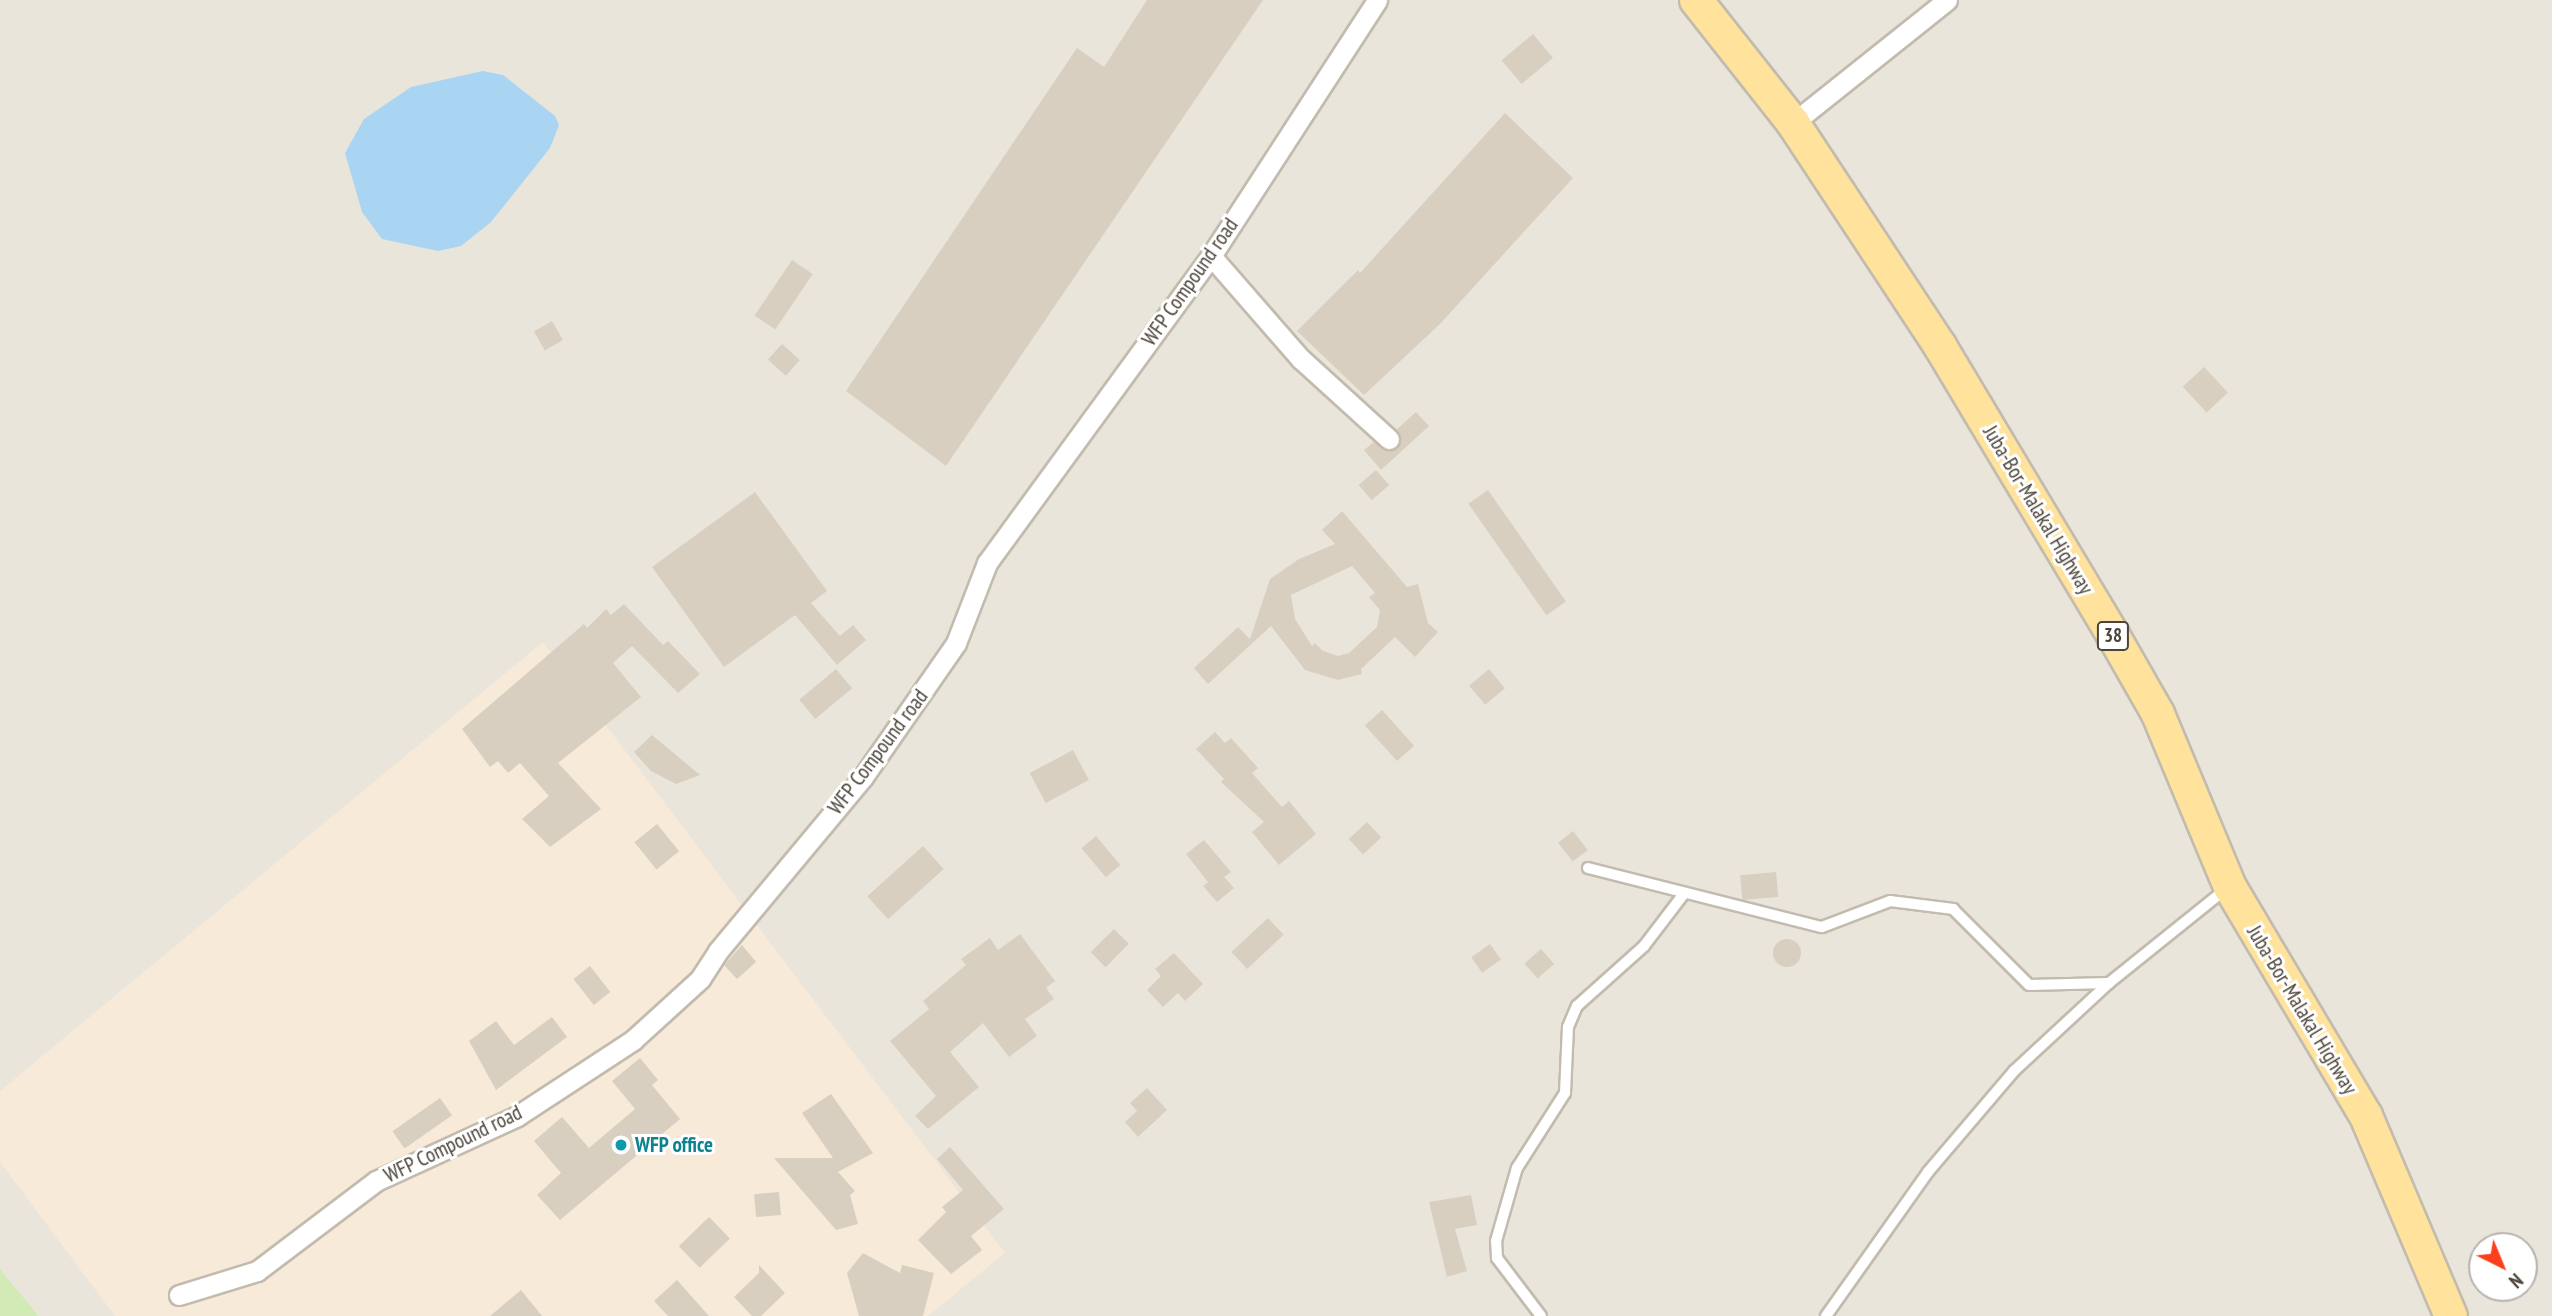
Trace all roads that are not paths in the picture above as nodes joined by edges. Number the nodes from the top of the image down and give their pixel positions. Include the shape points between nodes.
1 (1377, 0) edge
2 (1696, 0) edge
3 (1947, 0) edge
4 (1793, 123) junction
5 (1210, 256) junction
6 (1389, 439) dead end
7 (1588, 868) dead end
8 (2230, 887) junction
9 (1683, 895) junction
10 (2109, 983) junction
11 (179, 1295) dead end
12 (1542, 1316) edge
13 (1826, 1316) edge
14 (2451, 1316) edge

1 - 5 street, WFP Compound road
2 - 4 main road, Juba-Bor-Malakal Highway / 38
3 - 4 street
4 - 8 main road, Juba-Bor-Malakal Highway / 38 via 1940,346 2158,714
5 - 6 street via 1301,359
5 - 11 street, WFP Compound road via 987,563 956,643 871,766 700,979 632,1040 517,1116 376,1181 257,1271
7 - 9 lane
8 - 10 lane
8 - 14 main road, Juba-Bor-Malakal Highway / 38 via 2366,1116
9 - 10 lane via 1822,927 1890,901 1953,909 2029,985
9 - 12 lane via 1644,946 1577,1006 1568,1027 1565,1093 1517,1168 1496,1241 1497,1258
10 - 13 lane via 2014,1071 1945,1152

